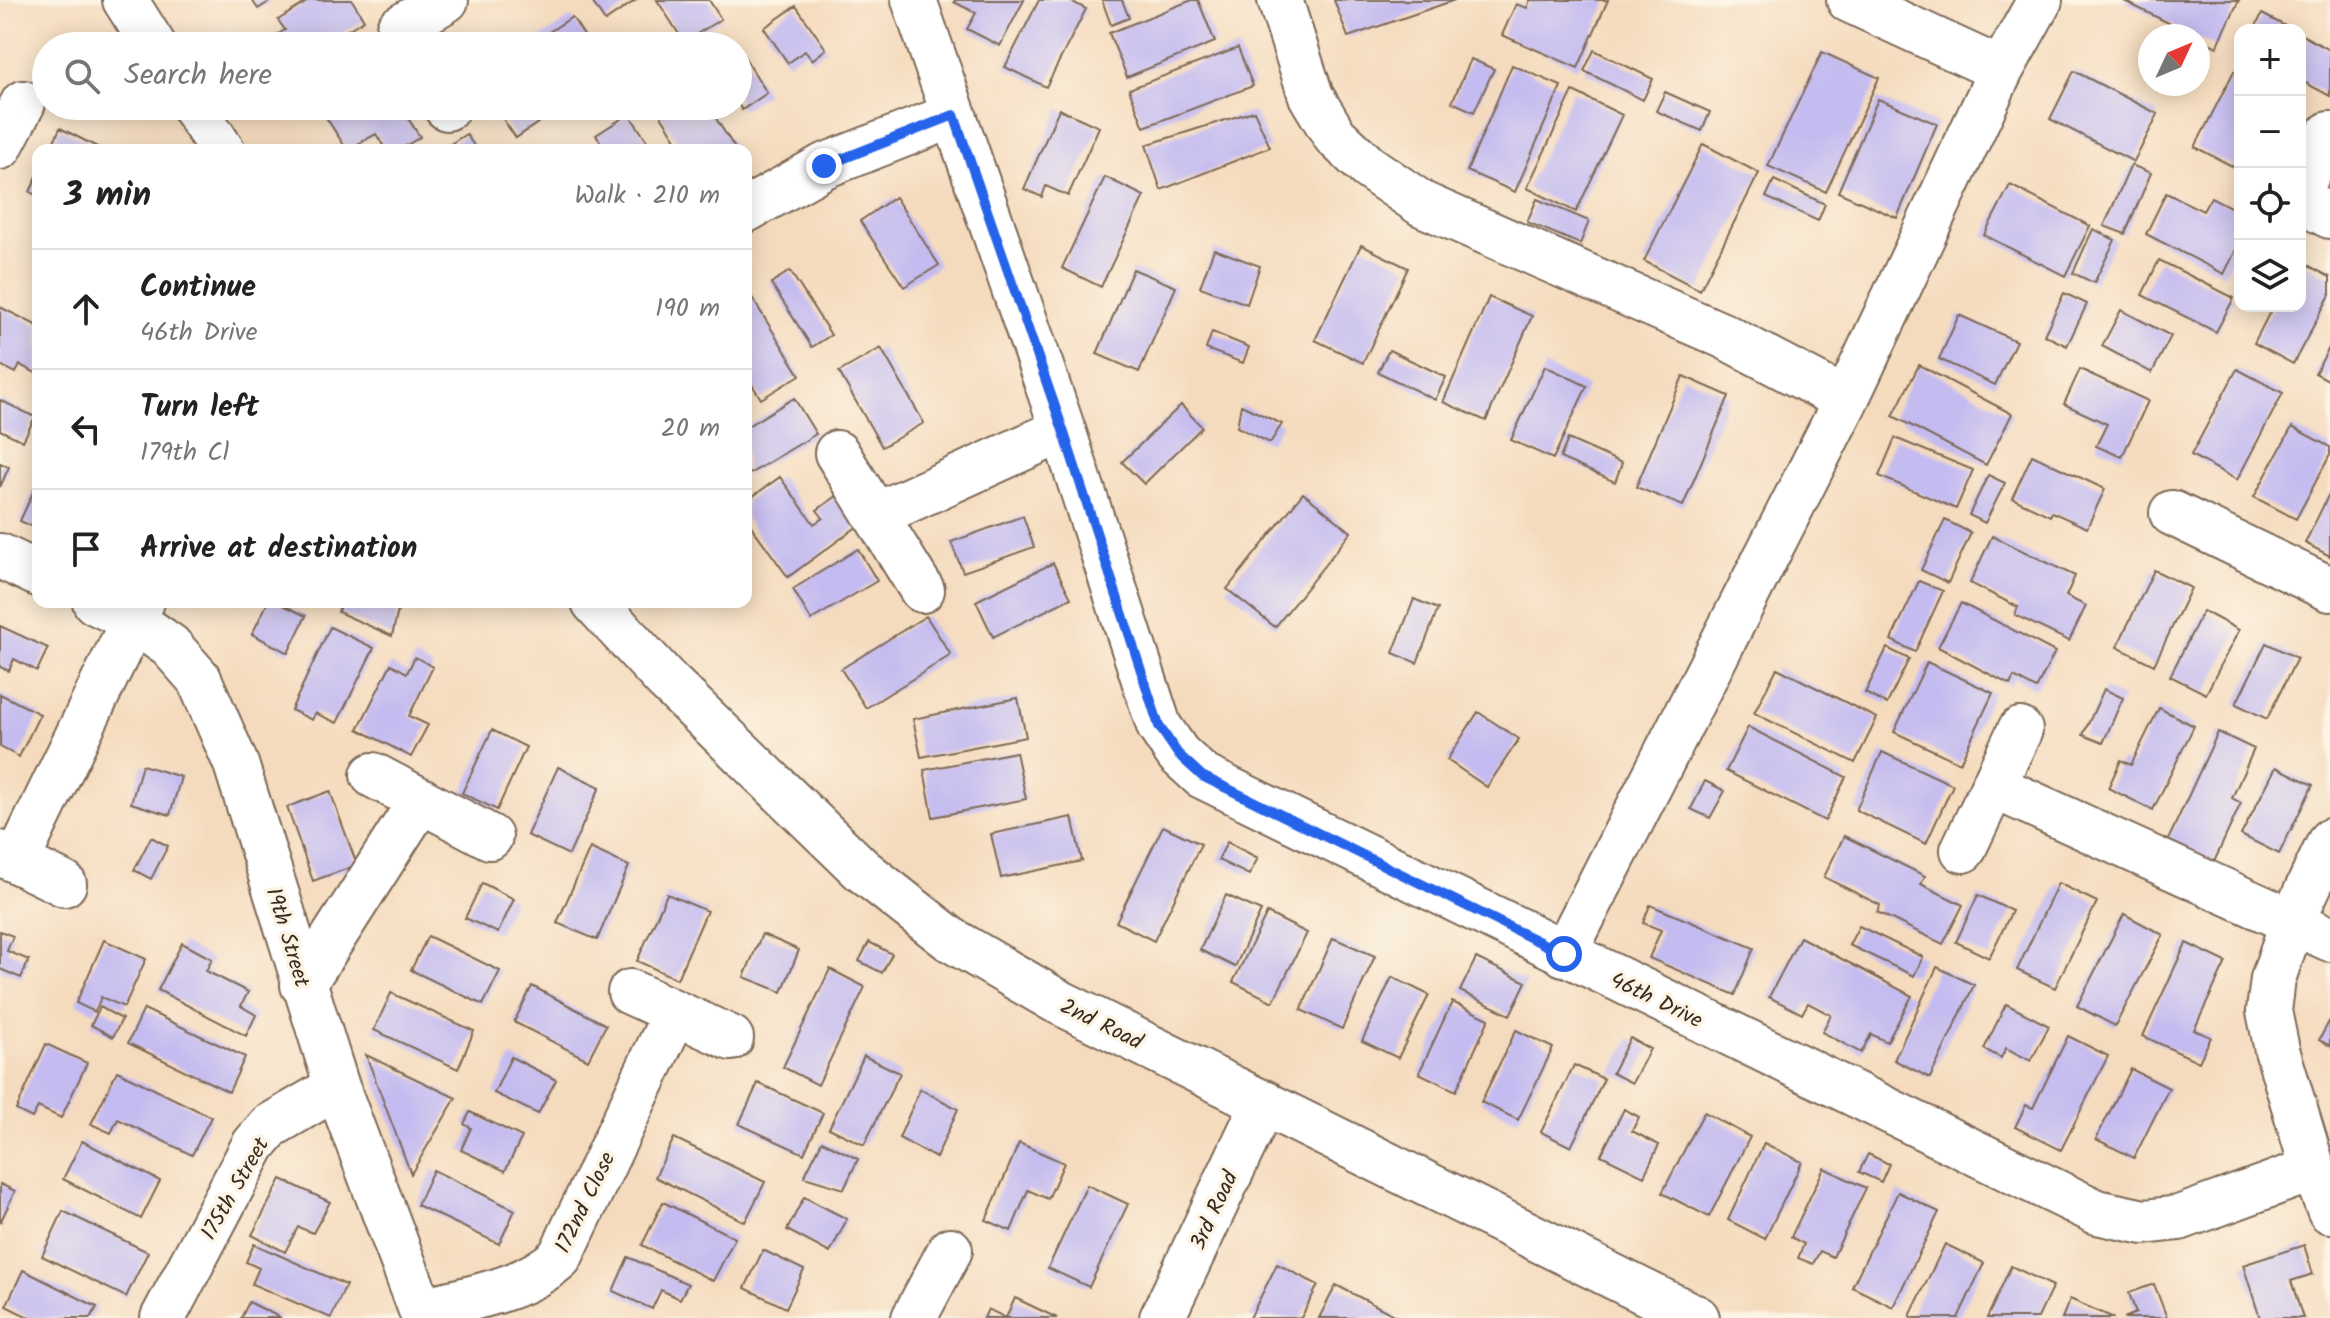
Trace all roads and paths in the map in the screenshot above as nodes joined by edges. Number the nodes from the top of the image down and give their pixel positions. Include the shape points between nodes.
1 (125, 0) edge
2 (446, 0) edge
3 (914, 0) edge
4 (1280, 0) edge
5 (1849, 0) edge
6 (2040, 0) edge
7 (397, 25) edge
8 (145, 32) edge
9 (2001, 70) junction
10 (23, 103) dead end
11 (954, 115) junction
12 (202, 120) edge
13 (2329, 134) edge
14 (218, 144) edge
15 (0, 147) edge
16 (2306, 177) edge
17 (2306, 204) edge
18 (752, 207) edge
19 (2330, 216) edge
20 (1846, 400) junction
21 (1063, 430) junction
22 (837, 453) dead end
23 (2172, 513) dead end
24 (876, 515) junction
25 (0, 556) edge
26 (32, 571) edge
27 (2330, 589) edge
28 (922, 590) dead end
29 (124, 608) edge
30 (600, 608) edge
31 (2020, 730) dead end
32 (373, 775) dead end
33 (1993, 786) junction
34 (421, 800) junction
35 (490, 837) dead end
36 (2330, 841) edge
37 (1963, 850) dead end
38 (8, 857) edge
39 (64, 884) dead end
40 (2312, 929) edge
41 (1564, 954) junction
42 (303, 985) junction
43 (630, 992) dead end
44 (675, 1013) junction
45 (731, 1038) dead end
46 (337, 1087) junction
47 (1264, 1102) junction
48 (2313, 1169) junction
49 (2330, 1211) edge
50 (950, 1250) dead end
51 (422, 1314) edge
52 (163, 1318) edge
53 (914, 1318) edge
54 (1162, 1318) edge
55 (1697, 1318) edge

1 - 8 street
2 - 7 street
3 - 11 street, 46th Drive
4 - 20 street via 1311,96 1335,136 1368,167 1422,204 1724,336
5 - 9 street
6 - 9 street
9 - 20 street
10 - 15 street
11 - 18 street via 824,166
11 - 21 street, 46th Drive
12 - 14 street
13 - 16 street
17 - 19 street
20 - 41 street
21 - 24 street
21 - 41 street, 46th Drive via 1159,726 1178,754 1202,776
22 - 24 street
23 - 27 street
24 - 28 street
25 - 26 street
29 - 38 street
29 - 42 street, 19th Street via 170,646 199,679 236,764
30 - 47 street, 2nd Road via 666,680 862,870 950,939 1055,1000
31 - 33 street
32 - 34 street
33 - 37 street
33 - 40 street
34 - 35 street
34 - 42 street
36 - 40 street
38 - 39 street
40 - 48 street via 2273,979 2269,1011
41 - 48 street, 46th Drive via 2097,1212 2144,1222 2179,1218
42 - 46 street, 19th Street
43 - 44 street
44 - 45 street
44 - 51 street, 172nd Close via 560,1257 526,1282
46 - 51 street, 19th Street
46 - 52 street, 175th Street via 270,1126 254,1145
47 - 54 street, 3rd Road
47 - 55 street, 2nd Road
48 - 49 street
50 - 53 street

